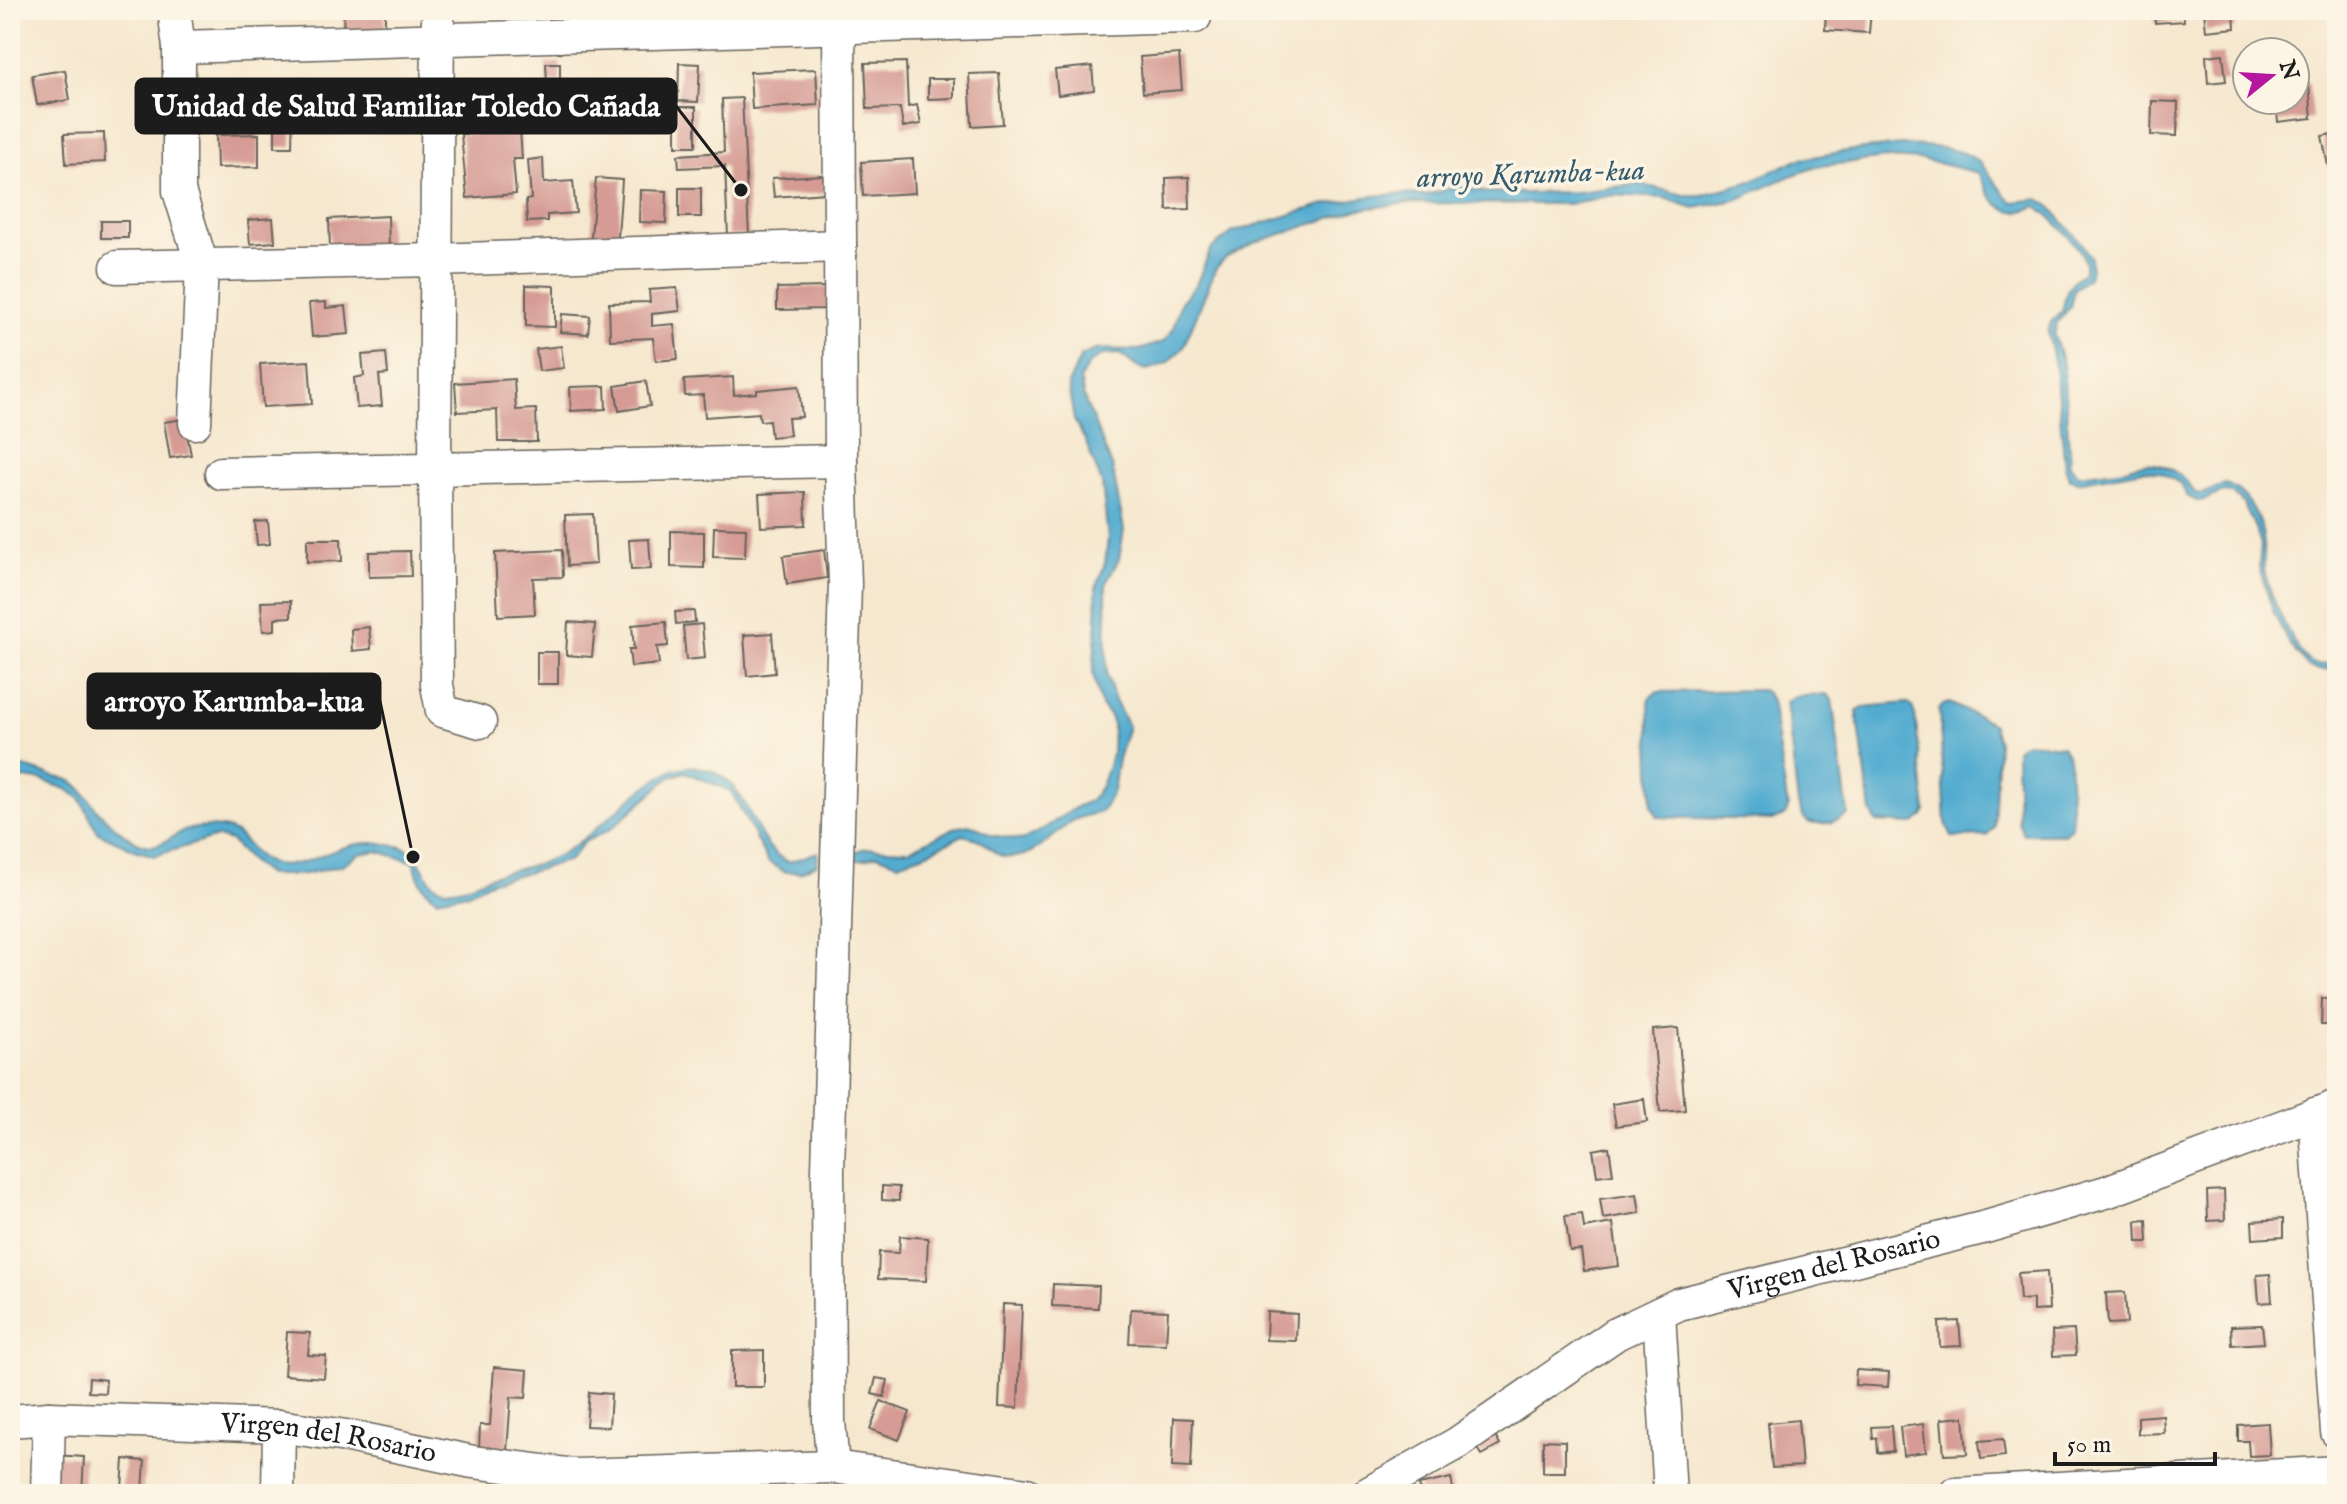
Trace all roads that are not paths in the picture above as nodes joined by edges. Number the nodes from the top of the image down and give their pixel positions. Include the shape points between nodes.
1 (174, 10) edge
2 (1195, 10) edge
3 (839, 17) edge
4 (438, 23) edge
5 (179, 47) junction
6 (840, 246) junction
7 (436, 260) junction
8 (202, 265) junction
9 (117, 267) dead end
10 (195, 423) dead end
11 (841, 461) junction
12 (435, 469) junction
13 (221, 473) dead end
14 (480, 722) dead end
15 (2326, 1110) edge
16 (1659, 1314) junction
17 (49, 1418) junction
18 (10, 1421) edge
19 (279, 1426) junction
20 (2337, 1432) edge
21 (833, 1467) junction
22 (2337, 1472) edge
23 (47, 1494) edge
24 (278, 1494) edge
25 (1027, 1494) edge
26 (1367, 1494) edge
27 (1670, 1494) edge
28 (1955, 1494) edge

1 - 5 street
2 - 3 street via 1195,17
3 - 4 street
3 - 6 street
4 - 5 street
4 - 7 street
5 - 8 street via 179,191
6 - 7 street
6 - 11 street
7 - 8 street
7 - 12 street
8 - 9 street
8 - 10 street
11 - 12 street
11 - 21 street via 845,600 828,1170
12 - 13 street
12 - 14 street via 437,685 442,711
15 - 16 street, Virgen del Rosario via 2106,1192 1679,1304
15 - 20 street
16 - 26 street, Virgen del Rosario via 1616,1334 1458,1443
16 - 27 street
17 - 18 street, Virgen del Rosario
17 - 19 street, Virgen del Rosario
17 - 23 street
19 - 21 street, Virgen del Rosario via 576,1475
19 - 24 street
21 - 25 street, Virgen del Rosario
22 - 28 street

